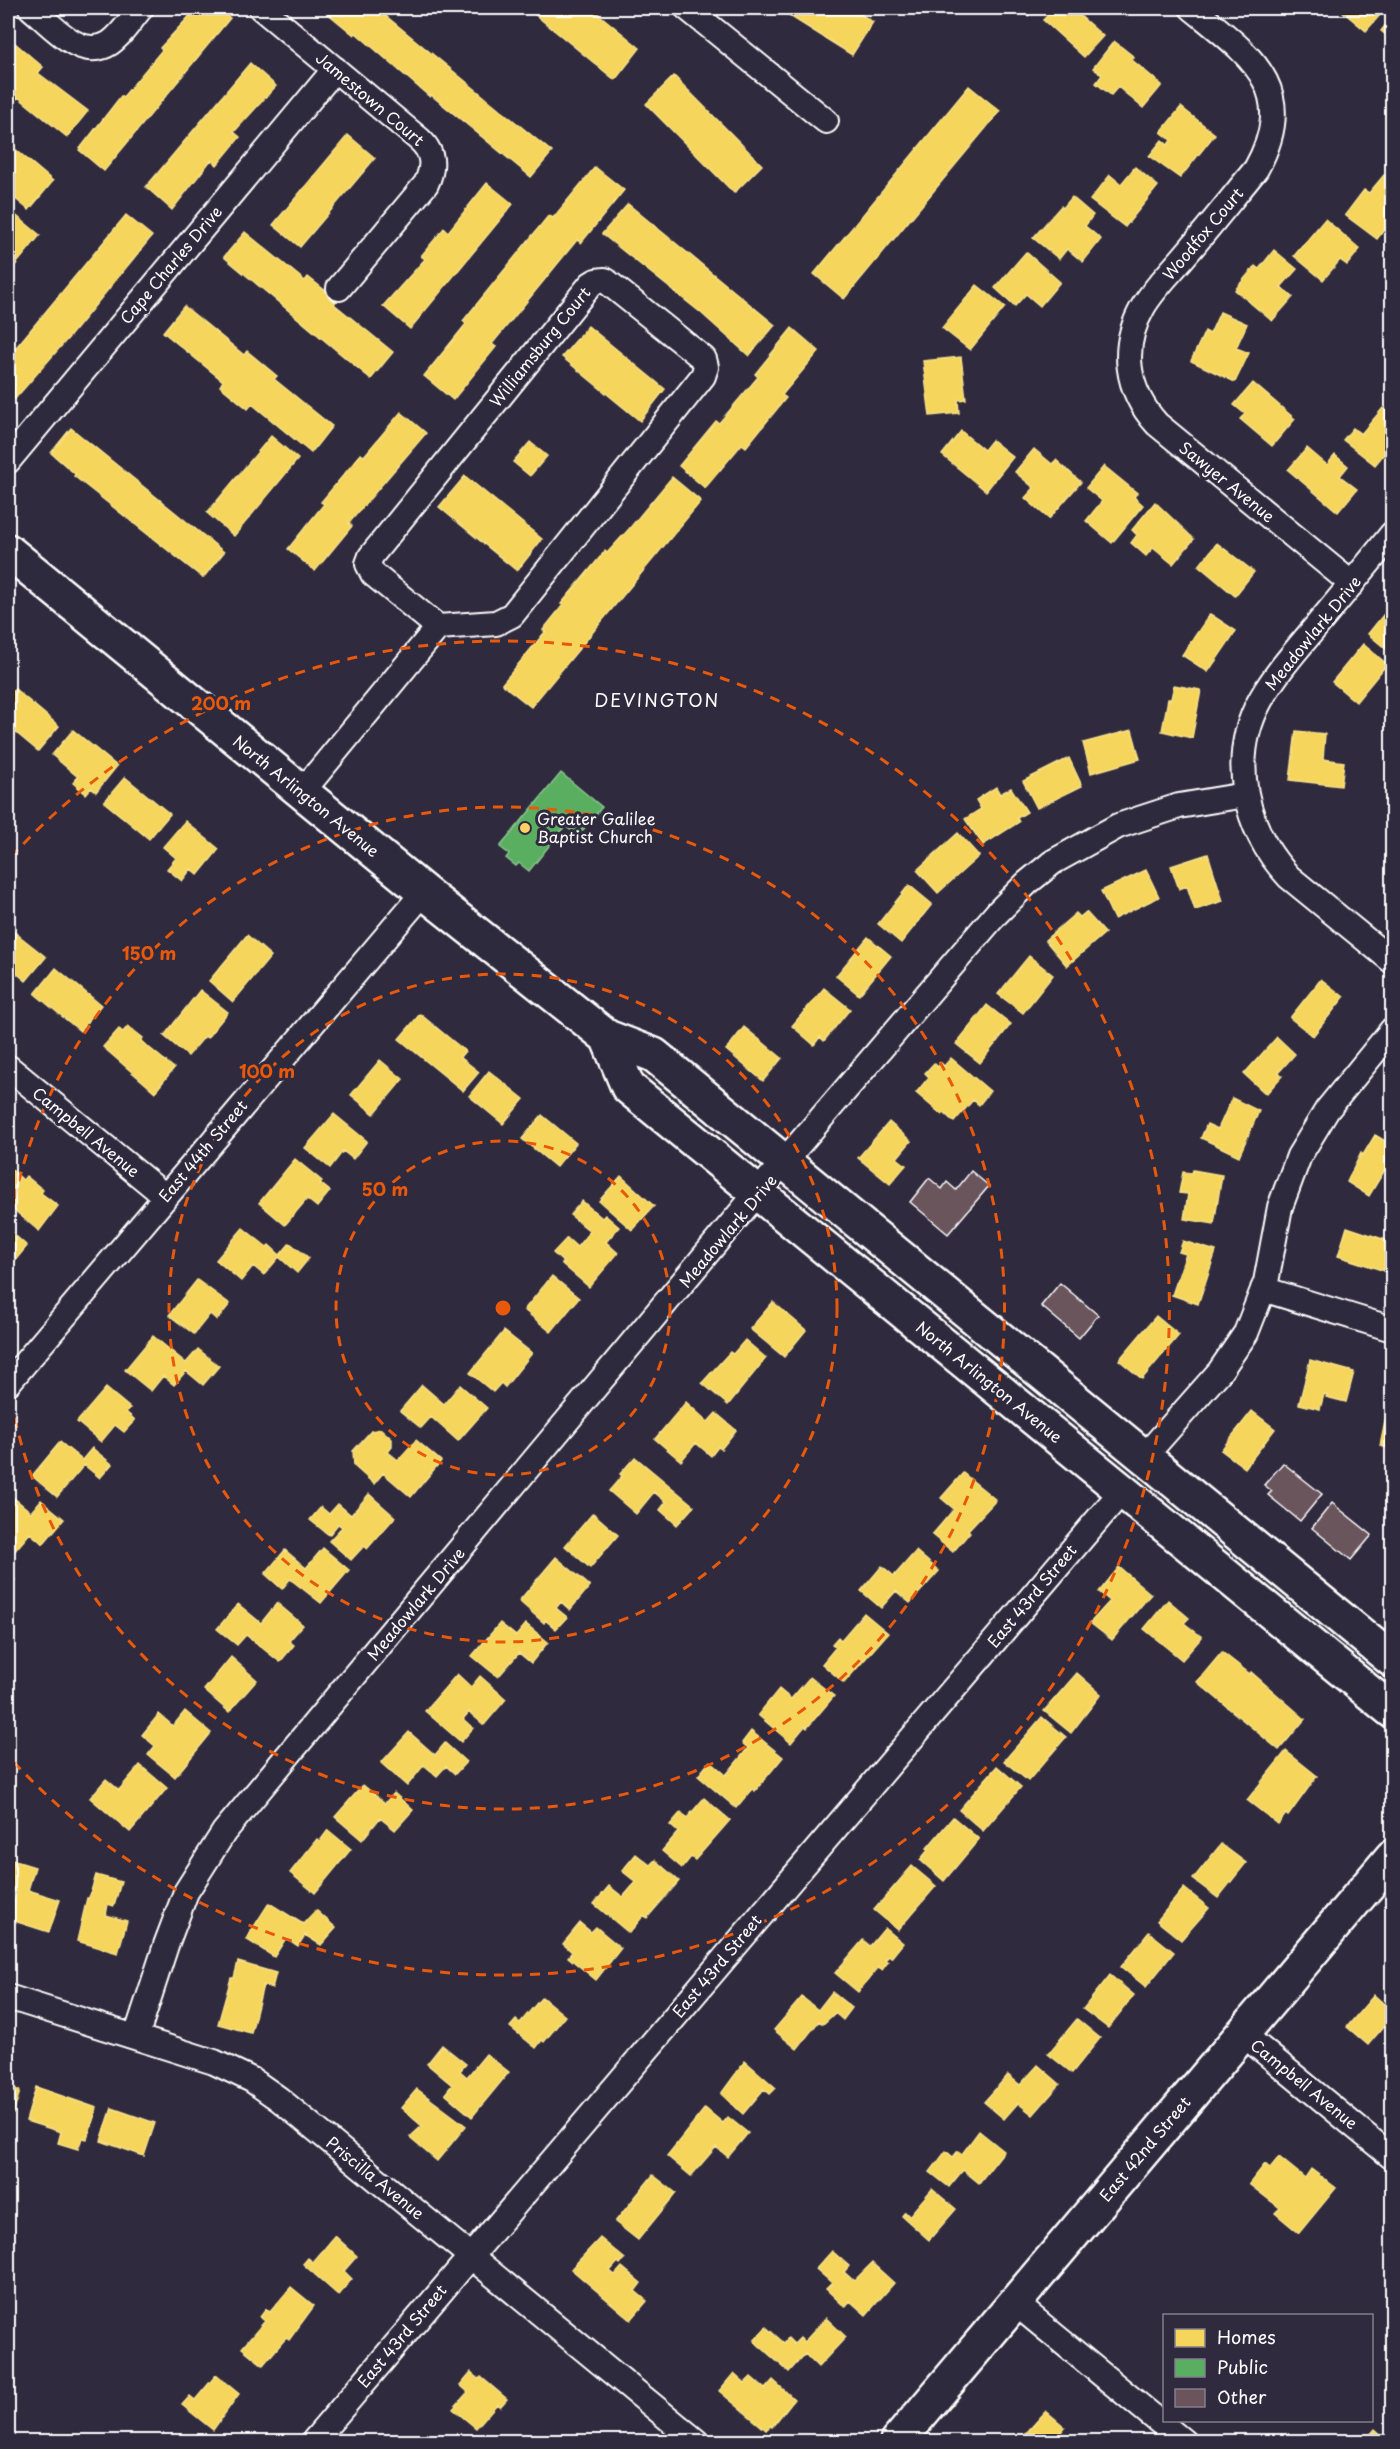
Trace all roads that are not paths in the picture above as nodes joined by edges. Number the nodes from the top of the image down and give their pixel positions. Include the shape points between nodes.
1 (31, 8) edge
2 (141, 8) edge
3 (261, 8) edge
4 (687, 8) edge
5 (1192, 8) edge
6 (335, 69) junction
7 (826, 121) dead end
8 (339, 288) dead end
9 (1128, 363) joint
10 (8, 461) edge
11 (1392, 534) edge
12 (8, 551) edge
13 (1352, 584) junction
14 (438, 627) junction
15 (302, 792) junction
16 (1245, 795) junction
17 (424, 892) junction
18 (1392, 961) edge
19 (1392, 1030) edge
20 (607, 1037) junction
21 (8, 1067) edge
22 (786, 1163) junction
23 (759, 1192) junction
24 (165, 1196) junction
25 (1263, 1289) junction
26 (1392, 1329) edge
27 (8, 1383) edge
28 (1144, 1457) junction
29 (1122, 1491) junction
30 (1392, 1660) edge
31 (1392, 1711) edge
32 (1392, 1857) edge
33 (8, 1997) edge
34 (1243, 2034) junction
35 (136, 2037) junction
36 (1392, 2157) edge
37 (470, 2256) junction
38 (1015, 2303) junction
39 (313, 2442) edge
40 (697, 2442) edge
41 (897, 2442) edge
42 (1184, 2442) edge

1 - 2 street via 77,45 98,48 112,42
3 - 6 street, Jamestown Court
4 - 7 street
5 - 9 street, Woodfox Court via 1255,63 1272,105 1272,127 1256,169 1144,305 1131,336
6 - 8 street, Jamestown Court via 420,140 432,161 426,184
6 - 10 street, Cape Charles Drive
9 - 13 street, Sawyer Avenue via 1133,389 1157,424
11 - 13 street, Meadowlark Drive
12 - 15 main road, North Arlington Avenue
13 - 16 street, Meadowlark Drive via 1277,674 1260,701 1246,741
14 - 14 street, Williamsburg Court via 373,574 368,564 371,556 591,284 610,282 704,359 704,375 512,615 496,623
14 - 15 street
15 - 17 main road, North Arlington Avenue
16 - 18 street via 1259,835 1282,870
16 - 22 street, Meadowlark Drive via 1179,806 1118,826 1053,862 996,914
17 - 20 main road, North Arlington Avenue
17 - 24 street, East 44th Street
19 - 25 street via 1327,1110 1299,1156 1280,1207
20 - 22 main road, North Arlington Avenue via 654,1055
20 - 23 main road, North Arlington Avenue via 628,1087
21 - 24 street, Campbell Avenue
22 - 23 street, Meadowlark Drive
22 - 28 main road, North Arlington Avenue
23 - 29 main road, North Arlington Avenue
23 - 35 street, Meadowlark Drive via 224,1832 186,1892
24 - 27 street, East 44th Street
25 - 26 street
25 - 28 street via 1242,1341
28 - 30 main road, North Arlington Avenue
29 - 31 main road, North Arlington Avenue
29 - 37 street, East 43rd Street
32 - 34 main road, East 42nd Street
33 - 35 street, Priscilla Avenue
34 - 36 street, Campbell Avenue
34 - 38 main road, East 42nd Street
35 - 37 street, Priscilla Avenue via 214,2062 259,2084
37 - 39 street, East 43rd Street
37 - 40 street, Priscilla Avenue
38 - 41 main road, East 42nd Street
38 - 42 street

